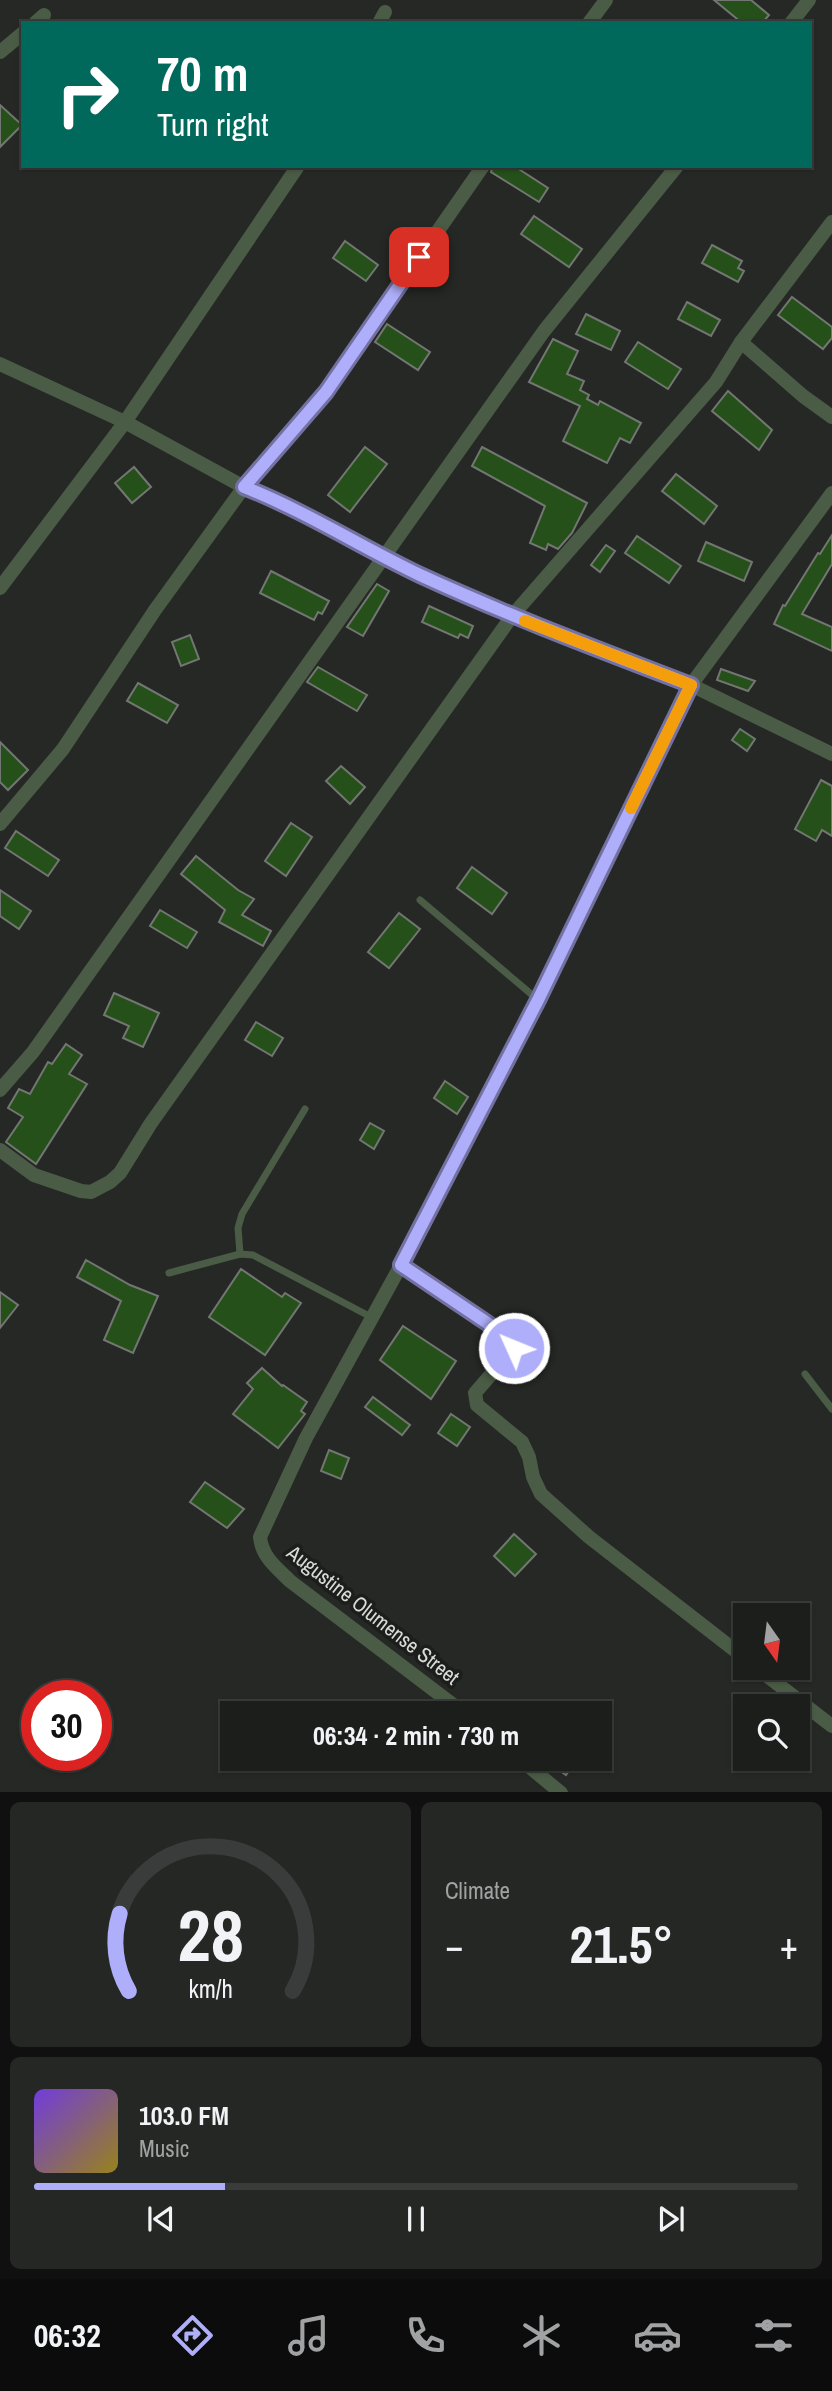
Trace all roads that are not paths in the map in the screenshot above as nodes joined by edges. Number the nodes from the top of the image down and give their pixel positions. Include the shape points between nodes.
1 (606, 0) edge
2 (809, 0) edge
3 (590, 21) edge
4 (793, 21) edge
5 (21, 35) edge
6 (0, 52) edge
7 (297, 168) edge
8 (481, 168) edge
9 (675, 168) edge
10 (832, 222) edge
11 (741, 342) junction
12 (0, 364) edge
13 (832, 417) edge
14 (125, 422) junction
15 (244, 487) junction
16 (832, 493) edge
17 (384, 556) junction
18 (0, 588) edge
19 (512, 616) junction
20 (691, 685) junction
21 (832, 754) edge
22 (0, 824) edge
23 (420, 900) dead end
24 (538, 1000) junction
25 (0, 1090) edge
26 (305, 1109) dead end
27 (0, 1150) edge
28 (240, 1254) junction
29 (401, 1265) junction
30 (169, 1273) dead end
31 (370, 1317) junction
32 (804, 1374) dead end
33 (832, 1409) edge
34 (733, 1649) edge
35 (773, 1680) edge
36 (448, 1701) edge
37 (832, 1726) edge
38 (534, 1771) edge
39 (560, 1792) edge

1 - 3 street
2 - 4 street
5 - 6 street
7 - 14 street
8 - 15 street via 326,392
9 - 17 street via 544,331
10 - 11 street
11 - 13 street
11 - 19 street via 716,382
12 - 14 street
14 - 15 street
14 - 18 street
15 - 17 street
15 - 22 street via 63,749
16 - 20 street
17 - 19 street
17 - 25 street via 33,1052
19 - 20 street
19 - 27 street via 120,1173 99,1189 81,1191 34,1175
20 - 21 street
20 - 24 street
23 - 24 lane
24 - 29 street
26 - 28 lane via 242,1214 237,1228
28 - 30 lane
28 - 31 lane via 253,1255
29 - 31 street
29 - 34 street via 511,1339 514,1348 475,1393 477,1405 522,1442 541,1494
31 - 36 street, Augustine Olumense Street via 279,1493 260,1537 261,1547 290,1581
32 - 33 lane
35 - 37 street
38 - 39 street

